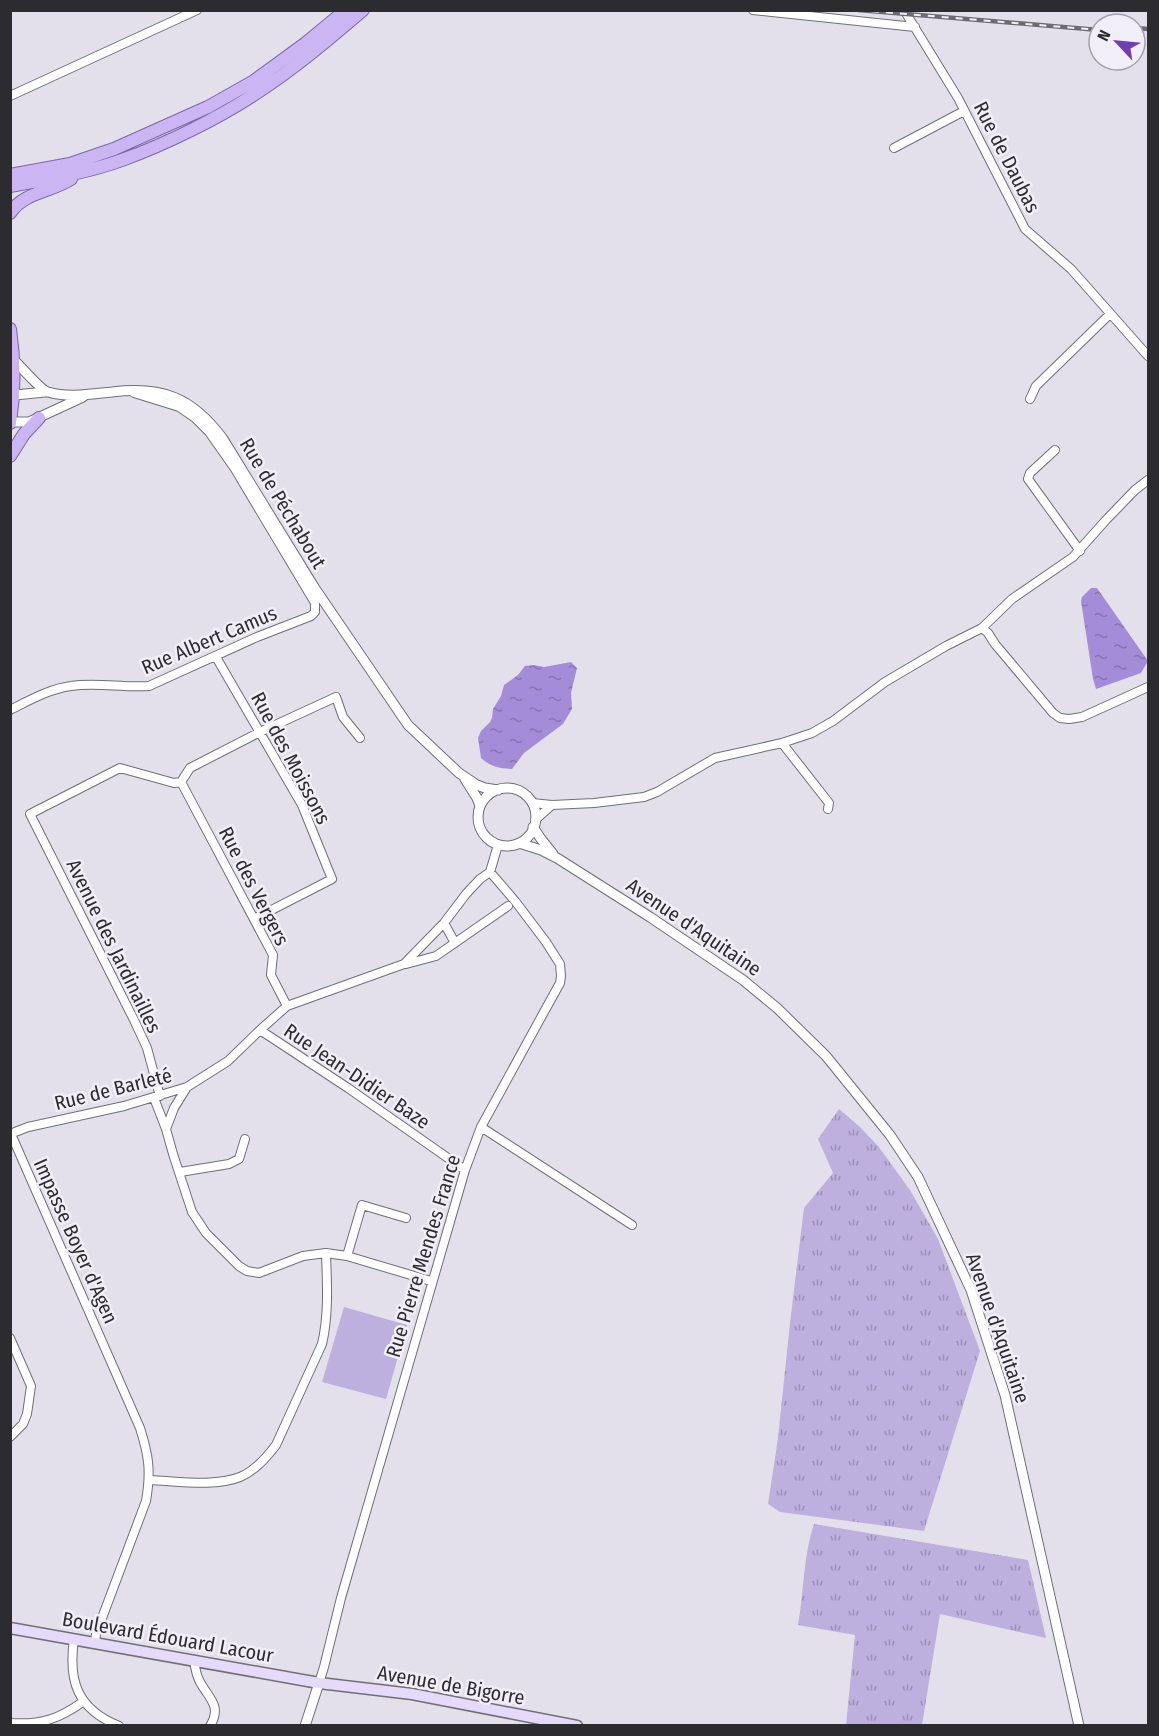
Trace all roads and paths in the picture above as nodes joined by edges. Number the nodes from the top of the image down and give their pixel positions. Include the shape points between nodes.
1 (197, 10) edge
2 (346, 10) edge
3 (363, 10) edge
4 (753, 10) edge
5 (904, 10) edge
6 (915, 27) junction
7 (310, 47) junction
8 (10, 96) edge
9 (964, 111) junction
10 (894, 148) dead end
11 (75, 174) junction
12 (10, 175) edge
13 (10, 186) edge
14 (10, 213) edge
15 (1110, 314) junction
16 (10, 329) edge
17 (1149, 356) edge
18 (15, 361) junction
19 (127, 390) junction
20 (45, 392) junction
21 (13, 395) edge
22 (85, 396) junction
23 (1030, 399) dead end
24 (39, 418) junction
25 (10, 423) edge
26 (1055, 450) dead end
27 (10, 456) edge
28 (1149, 480) edge
29 (1080, 550) junction
30 (982, 628) junction
31 (216, 657) junction
32 (1149, 687) edge
33 (10, 710) edge
34 (260, 732) junction
35 (360, 738) dead end
36 (782, 743) junction
37 (459, 773) junction
38 (181, 782) junction
39 (498, 790) junction
40 (532, 803) junction
41 (552, 805) junction
42 (480, 806) junction
43 (828, 809) dead end
44 (534, 824) junction
45 (519, 843) junction
46 (498, 845) junction
47 (557, 858) junction
48 (490, 872) junction
49 (508, 906) dead end
50 (254, 919) junction
51 (444, 923) junction
52 (455, 943) junction
53 (404, 964) junction
54 (287, 1006) junction
55 (260, 1030) junction
56 (187, 1087) junction
57 (157, 1097) junction
58 (481, 1127) junction
59 (166, 1129) junction
60 (11, 1134) edge
61 (245, 1139) dead end
62 (465, 1170) junction
63 (180, 1172) junction
64 (406, 1218) dead end
65 (632, 1225) dead end
66 (326, 1253) junction
67 (347, 1256) junction
68 (431, 1281) junction
69 (10, 1338) edge
70 (10, 1437) edge
71 (150, 1480) junction
72 (10, 1628) edge
73 (74, 1639) junction
74 (95, 1643) junction
75 (194, 1660) junction
76 (319, 1683) junction
77 (84, 1701) junction
78 (10, 1723) edge
79 (119, 1725) edge
80 (210, 1725) edge
81 (305, 1725) edge
82 (578, 1725) edge
83 (1079, 1725) edge

1 - 8 street
2 - 7 main road
3 - 7 main road
4 - 6 street
5 - 6 street, Rue de Daubas
6 - 9 street, Rue de Daubas
7 - 11 main road via 246,100 161,144
7 - 12 main road via 232,94 154,132 70,164
9 - 10 street
9 - 15 street, Rue de Daubas via 1024,229 1064,261
11 - 13 main road
11 - 14 main road via 64,183 30,196
15 - 17 street, Rue de Daubas
15 - 23 street via 1036,386
16 - 18 main road
18 - 20 street
18 - 21 main road
19 - 22 street, Rue de Péchabout
19 - 31 street, Rue Albert Camus via 179,407 209,432 315,603 311,616
19 - 37 street, Rue de Péchabout via 166,394 190,405 211,423 314,587 408,725
20 - 21 street, Rue de Péchabout
20 - 22 street, Rue de Péchabout
21 - 25 main road
22 - 24 street
24 - 25 street
24 - 27 main road
26 - 29 street via 1028,479
28 - 29 street via 1113,512
29 - 30 street via 1012,599
30 - 32 street via 1060,718 1082,717
30 - 36 street via 885,682 833,721
31 - 33 street, Rue Albert Camus via 149,686 71,686
31 - 34 street, Rue des Moissons
34 - 35 street via 336,697 343,717
34 - 38 street via 190,768
34 - 50 street, Rue des Moissons via 302,805 332,879
36 - 41 street via 715,758 644,797
36 - 43 street via 829,803
37 - 39 street, Rue de Péchabout via 477,785
37 - 42 street, Rue de Péchabout
38 - 50 street, Rue des Vergers
38 - 57 street, Avenue des Jardinailles via 120,768 30,814 147,1048
39 - 40 street via 515,790
39 - 42 street
40 - 41 street
40 - 44 street
41 - 44 street
42 - 46 street via 479,825 483,834
44 - 45 street
44 - 47 street, Avenue d'Aquitaine
45 - 46 street
45 - 47 street, Avenue d'Aquitaine
46 - 48 street
47 - 83 street, Avenue d'Aquitaine via 743,980 777,1008 826,1056 890,1135 918,1178 971,1290 1005,1395
48 - 51 street, Rue de Barleté via 466,894
48 - 58 street, Rue Pierre Mendes France via 546,942 560,964 561,976
49 - 52 street, Rue de Barleté
50 - 54 street, Rue des Vergers via 273,955 271,975
51 - 52 street
51 - 53 street, Rue de Barleté
52 - 53 street, Rue de Barleté via 436,956
53 - 54 street, Rue de Barleté
54 - 55 street, Rue de Barleté
55 - 56 street, Rue de Barleté via 228,1061
55 - 62 street, Rue Jean-Didier Baze
56 - 57 street, Rue de Barleté
56 - 59 street
57 - 59 street, Avenue des Jardinailles
57 - 60 street, Rue de Barleté
58 - 62 street, Rue Pierre Mendes France
58 - 65 street
59 - 63 street, Avenue des Jardinailles
60 - 71 street, Impasse Boyer d'Agen via 140,1428
61 - 63 street via 235,1162
62 - 68 street, Rue Pierre Mendes France
63 - 66 street, Avenue des Jardinailles via 192,1212 206,1233 247,1271 259,1273 303,1256
64 - 67 street via 362,1205
66 - 67 street, Avenue des Jardinailles
66 - 71 street via 326,1328 322,1344 276,1445 244,1475 226,1481
67 - 68 street, Avenue des Jardinailles
68 - 76 street, Rue Pierre Mendes France
69 - 70 street via 31,1386 23,1424
71 - 74 street
72 - 73 main road, Boulevard Édouard Lacour
73 - 74 main road, Boulevard Édouard Lacour
73 - 77 street via 72,1675
74 - 75 main road, Boulevard Édouard Lacour
75 - 76 main road, Boulevard Édouard Lacour
75 - 80 street via 200,1681 213,1702 215,1712
76 - 81 street
76 - 82 main road, Avenue de Bigorre via 412,1694
77 - 78 street via 52,1719 34,1724
77 - 79 street

